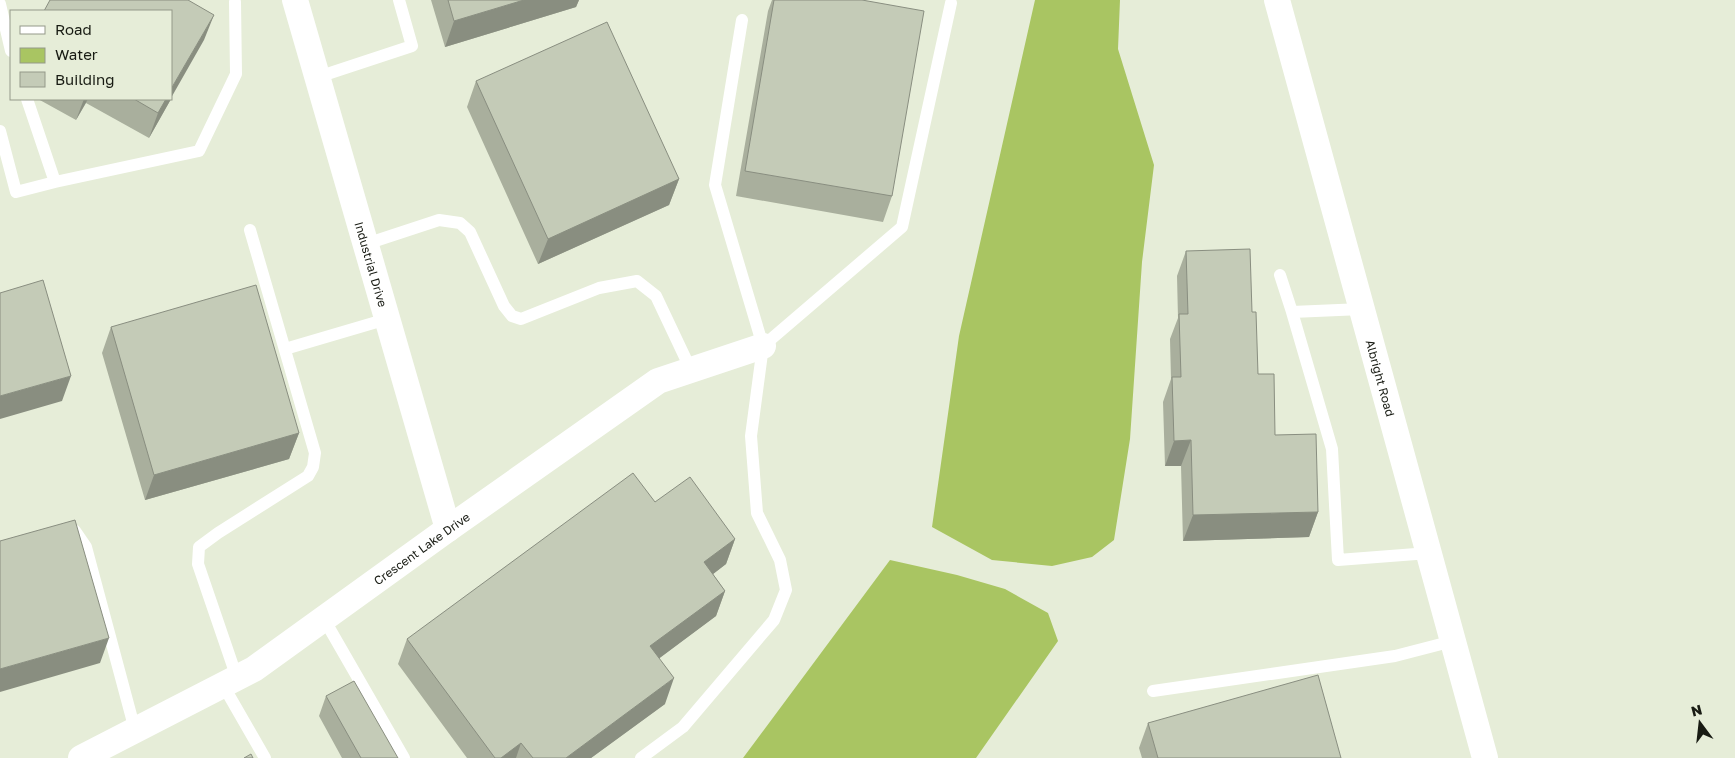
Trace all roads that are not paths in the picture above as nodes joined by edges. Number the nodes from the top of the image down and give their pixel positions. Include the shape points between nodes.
1 (399, 0) edge
2 (1278, 0) edge
3 (236, 1) edge
4 (298, 1) edge
5 (951, 3) dead end
6 (0, 4) edge
7 (742, 20) dead end
8 (10, 47) edge
9 (318, 77) junction
10 (27, 100) edge
11 (0, 131) edge
12 (55, 182) junction
13 (250, 230) dead end
14 (366, 244) junction
15 (1280, 275) dead end
16 (1362, 309) junction
17 (1292, 312) junction
18 (387, 319) junction
19 (763, 346) junction
20 (285, 348) junction
21 (691, 370) junction
22 (57, 527) edge
23 (448, 529) junction
24 (1429, 554) junction
25 (324, 619) junction
26 (1453, 640) junction
27 (230, 682) junction
28 (1153, 692) dead end
29 (135, 730) junction
30 (80, 758) edge
31 (265, 758) edge
32 (404, 758) edge
33 (641, 758) edge
34 (1485, 758) edge

1 - 9 lane via 412,46
2 - 16 street, Albright Road
3 - 12 lane via 236,74 199,151
4 - 9 street, Industrial Drive
5 - 19 lane via 902,227
6 - 8 lane
7 - 19 lane via 715,186
9 - 14 street, Industrial Drive
10 - 12 lane
11 - 12 lane via 16,192
13 - 20 lane
14 - 18 street, Industrial Drive
14 - 21 lane via 439,220 460,224 470,232 504,306 512,316 521,319 599,288 637,281 656,296
15 - 17 lane
16 - 17 lane
16 - 24 street, Albright Road
17 - 24 lane via 1332,449 1338,560
18 - 20 lane
18 - 23 street, Industrial Drive
19 - 21 street, Crescent Lake Drive
19 - 33 lane via 751,436 757,513 780,560 786,590 774,620 683,727
20 - 27 lane via 316,453 313,467 308,476 199,548 198,564
21 - 23 street, Crescent Lake Drive via 658,381
22 - 29 lane via 75,531 86,547
23 - 25 street, Crescent Lake Drive
24 - 26 street, Albright Road
25 - 27 street, Crescent Lake Drive via 254,669
25 - 32 lane
26 - 28 lane via 1395,656
26 - 34 street, Albright Road
27 - 29 street, Crescent Lake Drive
27 - 31 lane
29 - 30 street, Crescent Lake Drive

